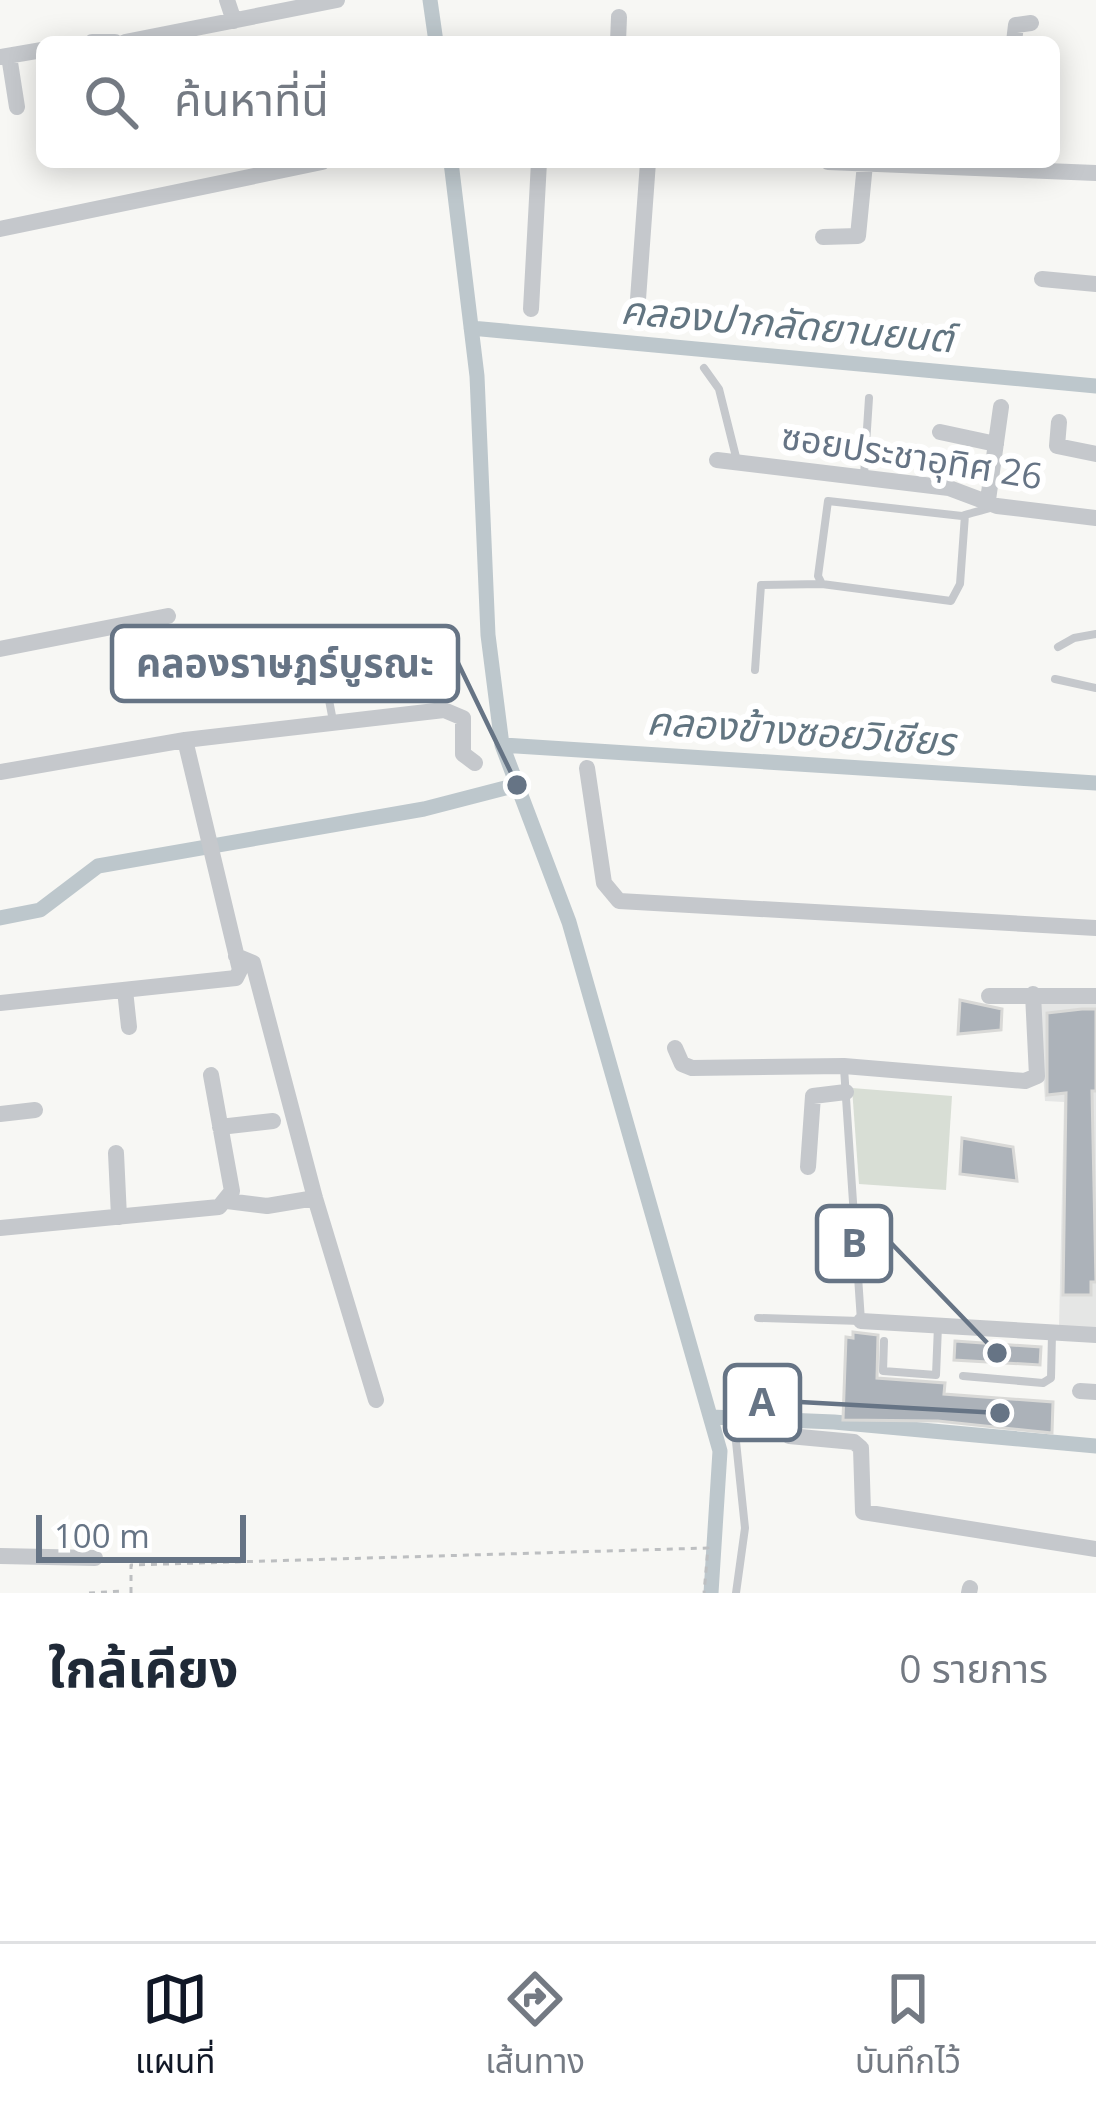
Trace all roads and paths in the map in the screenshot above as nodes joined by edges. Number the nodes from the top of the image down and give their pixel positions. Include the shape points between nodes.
1 (227, 0) edge
2 (337, 0) edge
3 (619, 16) dead end
4 (234, 21) junction
5 (1031, 23) dead end
6 (155, 36) edge
7 (619, 36) edge
8 (1015, 36) edge
9 (36, 51) edge
10 (5, 57) edge
11 (16, 107) dead end
12 (293, 168) edge
13 (539, 168) edge
14 (648, 168) edge
15 (866, 168) edge
16 (1035, 168) edge
17 (1096, 173) edge
18 (0, 229) edge
19 (823, 237) dead end
20 (1042, 279) dead end
21 (1096, 284) edge
22 (531, 309) dead end
23 (637, 313) dead end
24 (704, 368) dead end
25 (869, 398) dead end
26 (1001, 407) dead end
27 (1059, 422) dead end
28 (940, 432) dead end
29 (996, 444) junction
30 (1096, 454) edge
31 (716, 460) dead end
32 (737, 462) junction
33 (864, 476) junction
34 (992, 503) junction
35 (965, 515) junction
36 (1096, 518) edge
37 (822, 584) junction
38 (168, 616) dead end
39 (1096, 634) edge
40 (1058, 647) dead end
41 (0, 649) edge
42 (321, 658) dead end
43 (755, 670) dead end
44 (1055, 679) dead end
45 (1096, 688) edge
46 (333, 723) junction
47 (185, 740) junction
48 (475, 764) dead end
49 (587, 768) dead end
50 (0, 772) edge
51 (1096, 928) edge
52 (236, 956) junction
53 (124, 990) junction
54 (1033, 994) junction
55 (989, 996) dead end
56 (1096, 996) edge
57 (0, 1004) edge
58 (129, 1028) dead end
59 (675, 1048) dead end
60 (844, 1066) junction
61 (211, 1075) dead end
62 (846, 1091) junction
63 (35, 1109) dead end
64 (0, 1114) edge
65 (273, 1121) dead end
66 (220, 1127) junction
67 (116, 1153) dead end
68 (808, 1168) dead end
69 (314, 1198) junction
70 (227, 1201) junction
71 (119, 1217) junction
72 (0, 1228) edge
73 (758, 1318) dead end
74 (861, 1321) junction
75 (938, 1324) junction
76 (1052, 1332) junction
77 (1096, 1335) edge
78 (884, 1341) dead end
79 (963, 1376) dead end
80 (376, 1400) dead end
81 (735, 1432) dead end
82 (789, 1436) dead end
83 (1096, 1549) edge
84 (0, 1556) edge
85 (95, 1558) dead end
86 (122, 1591) edge
87 (89, 1593) edge
88 (131, 1593) edge
89 (704, 1593) edge
90 (736, 1593) edge

1 - 4 street
2 - 4 street
3 - 7 street
4 - 6 street
5 - 8 street via 1016,25
9 - 10 street
10 - 11 street
12 - 18 street
13 - 22 street
14 - 23 street
15 - 19 street via 858,236
16 - 17 street
20 - 21 street
24 - 32 lane via 724,401
25 - 33 lane
26 - 29 street
27 - 30 street via 1058,446
28 - 29 street
29 - 34 street
31 - 32 street, ซอยประชาอุทิศ 26
32 - 33 street, ซอยประชาอุทิศ 26
33 - 34 street, ซอยประชาอุทิศ 26
34 - 35 lane
34 - 36 street, ซอยประชาอุทิศ 26
35 - 37 lane via 960,584 951,601
35 - 37 lane via 828,501
37 - 43 lane via 761,585
38 - 41 street
39 - 40 lane
42 - 46 lane
44 - 45 lane
46 - 47 street
46 - 48 street via 456,711 463,754
47 - 50 street
47 - 52 street
49 - 51 street via 604,883 619,901
52 - 53 street via 236,979 224,983
52 - 69 street via 253,962
53 - 57 street
53 - 58 street
54 - 55 street
54 - 56 street
54 - 60 street via 1037,1076 1025,1081
59 - 60 street via 692,1068
60 - 62 lane
61 - 66 street
62 - 68 street via 813,1096
62 - 74 lane
63 - 64 street
65 - 66 street
66 - 70 street
67 - 71 street
69 - 70 street via 267,1206
69 - 80 street
70 - 71 street
71 - 72 street
73 - 74 lane
74 - 75 street
75 - 76 street
75 - 78 lane via 936,1375 883,1371
76 - 77 street
76 - 79 lane via 1051,1378 1043,1383
81 - 90 lane via 745,1528
82 - 83 street via 861,1448 863,1512
84 - 85 street
86 - 87 path
88 - 89 path via 131,1565 708,1548

